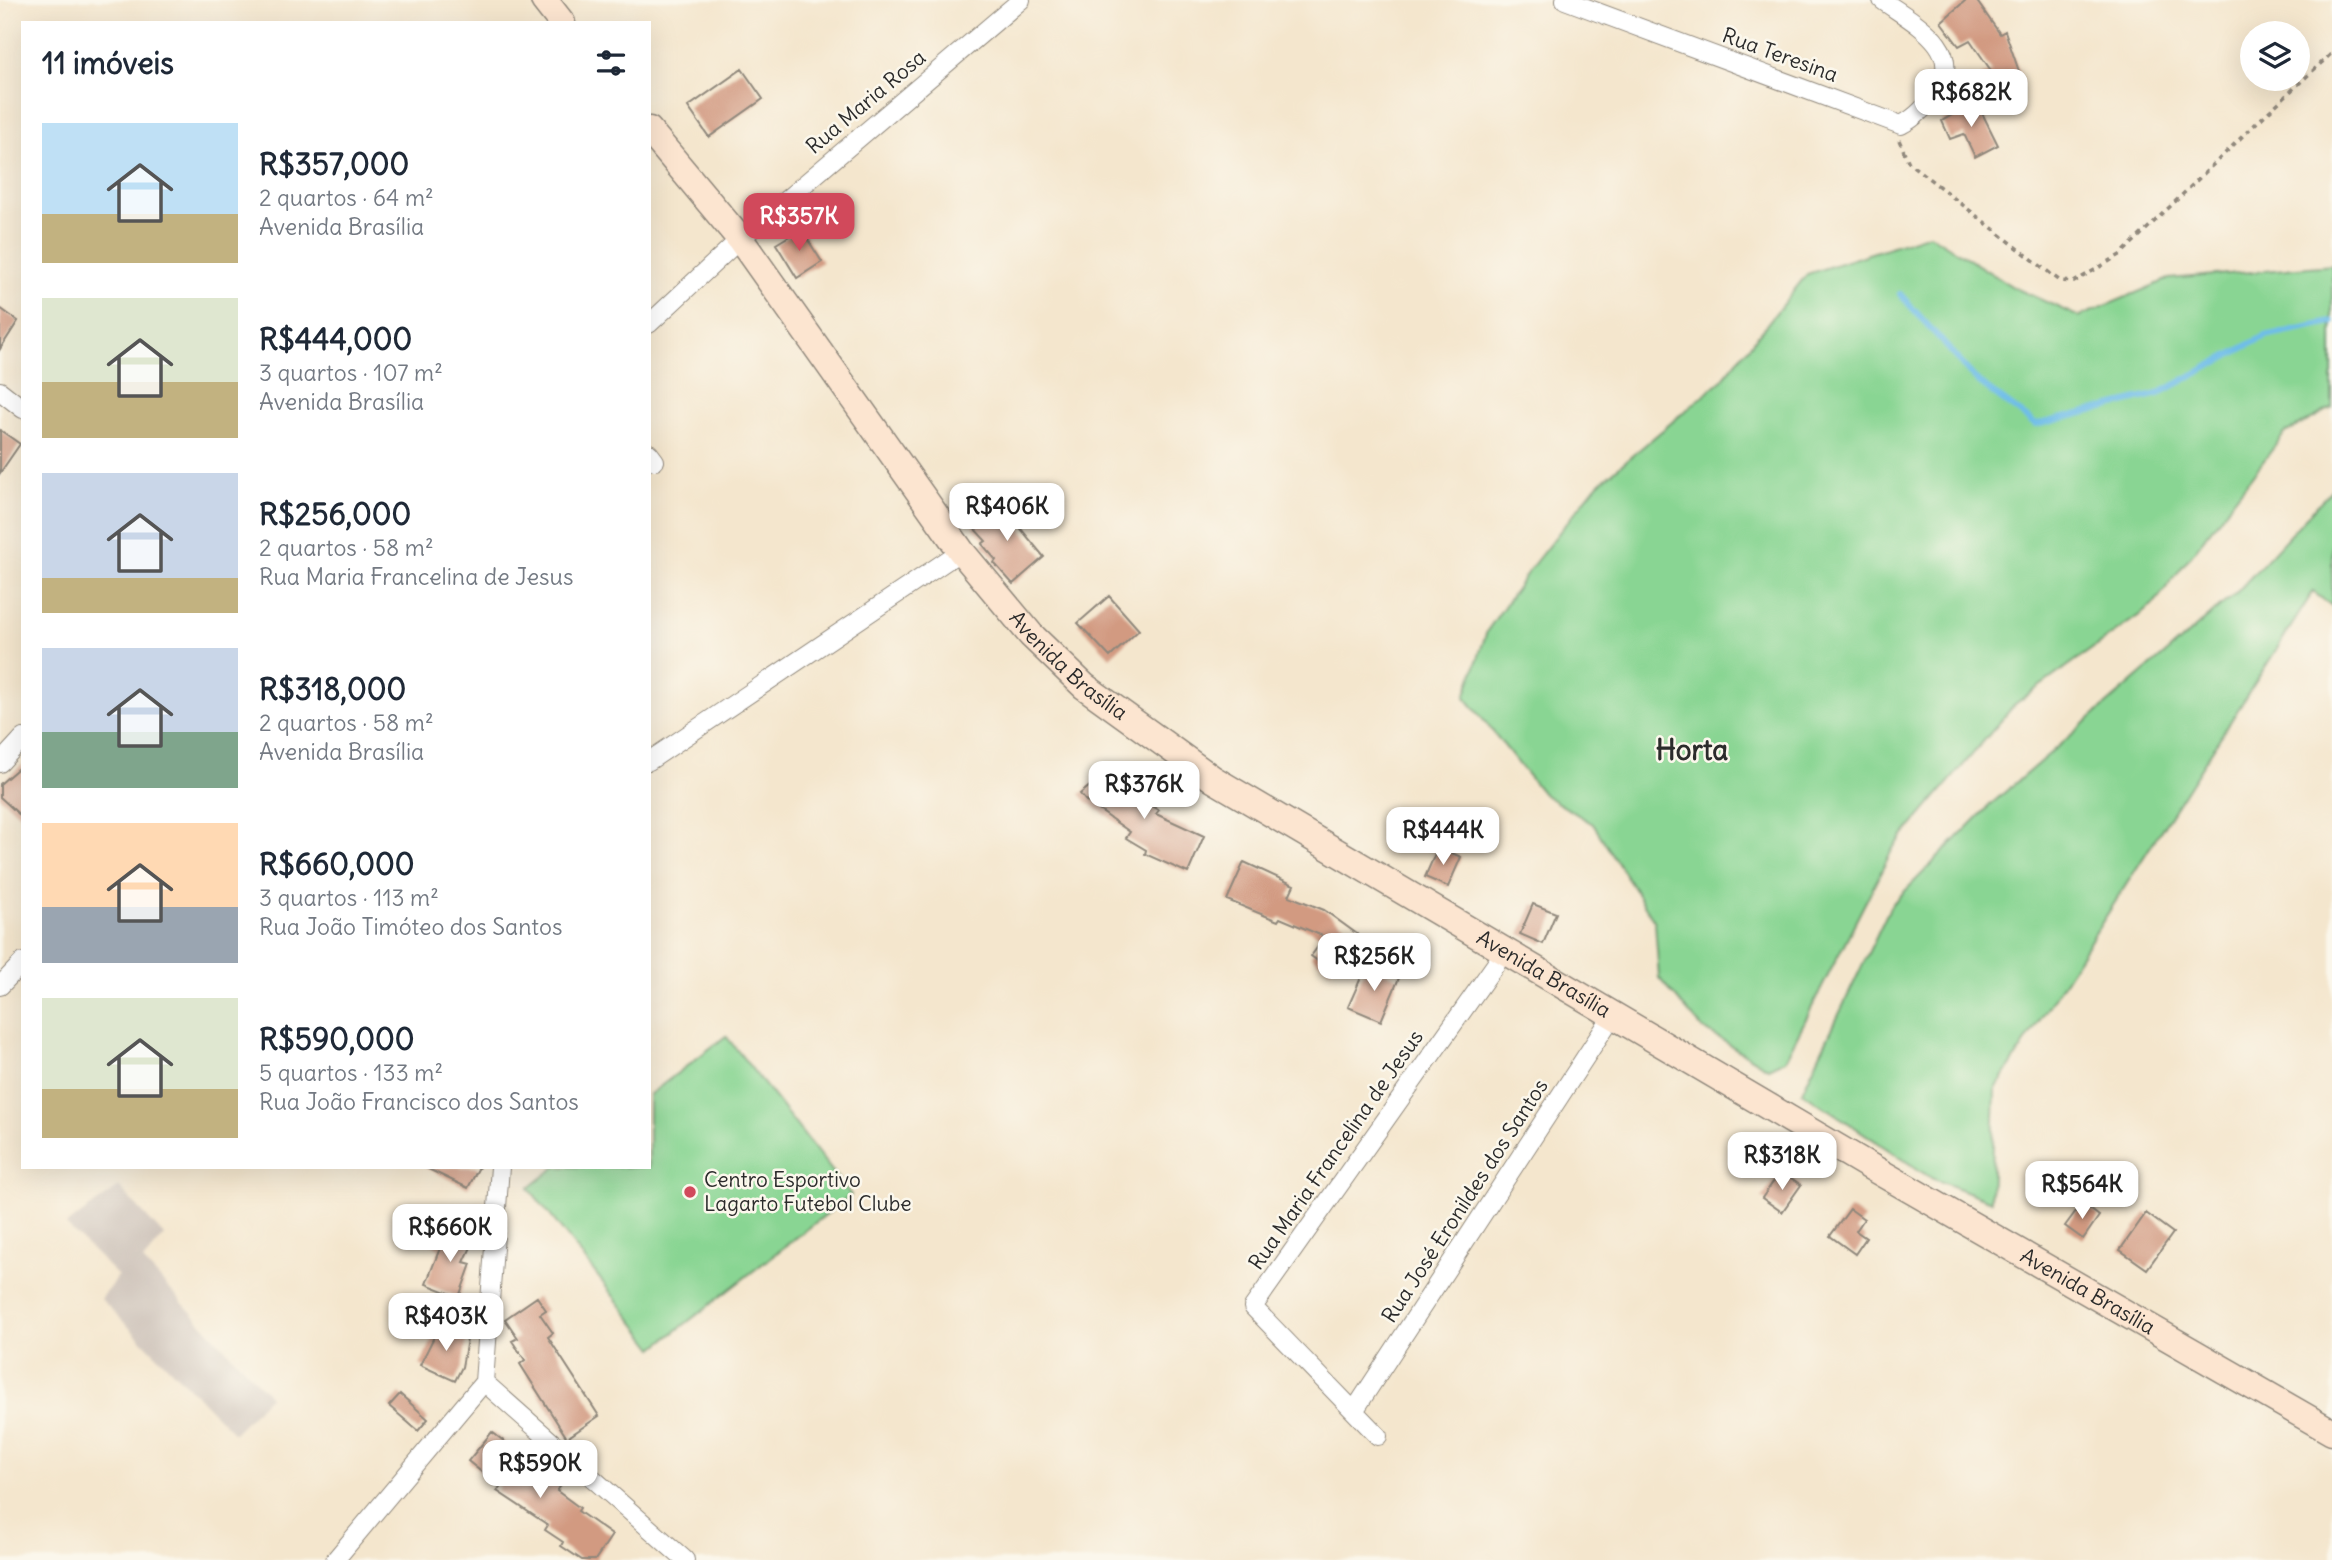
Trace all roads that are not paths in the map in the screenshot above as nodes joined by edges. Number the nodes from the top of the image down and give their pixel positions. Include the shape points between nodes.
1 (544, 0) edge
2 (1021, 0) edge
3 (1565, 0) edge
4 (1882, 0) edge
5 (560, 21) edge
6 (651, 132) edge
7 (740, 239) junction
8 (651, 322) edge
9 (3, 398) edge
10 (21, 408) edge
11 (961, 551) junction
12 (21, 740) edge
13 (651, 760) edge
14 (0, 763) edge
15 (1504, 951) junction
16 (21, 964) edge
17 (0, 986) edge
18 (1613, 1016) junction
19 (500, 1169) edge
20 (484, 1382) junction
21 (1354, 1411) junction
22 (2332, 1432) edge
23 (1378, 1436) dead end
24 (335, 1560) edge
25 (685, 1560) edge

1 - 5 main road
2 - 7 street, Rua Maria Rosa
3 - 4 street, Rua Teresina via 1901,125 1931,99 1945,76 1946,65 1944,54 1930,36
6 - 7 main road, Avenida Brasília
7 - 8 street, Rua Maria Rosa
7 - 11 main road, Avenida Brasília
9 - 10 street
11 - 13 street
11 - 15 main road, Avenida Brasília via 1031,635 1084,687 1213,779
12 - 14 street
15 - 18 main road, Avenida Brasília
15 - 21 street, Rua Maria Francelina de Jesus via 1253,1307
16 - 17 street
18 - 21 street, Rua José Eronildes dos Santos
18 - 22 main road, Avenida Brasília
19 - 20 street
20 - 24 street
20 - 25 street
21 - 23 street

